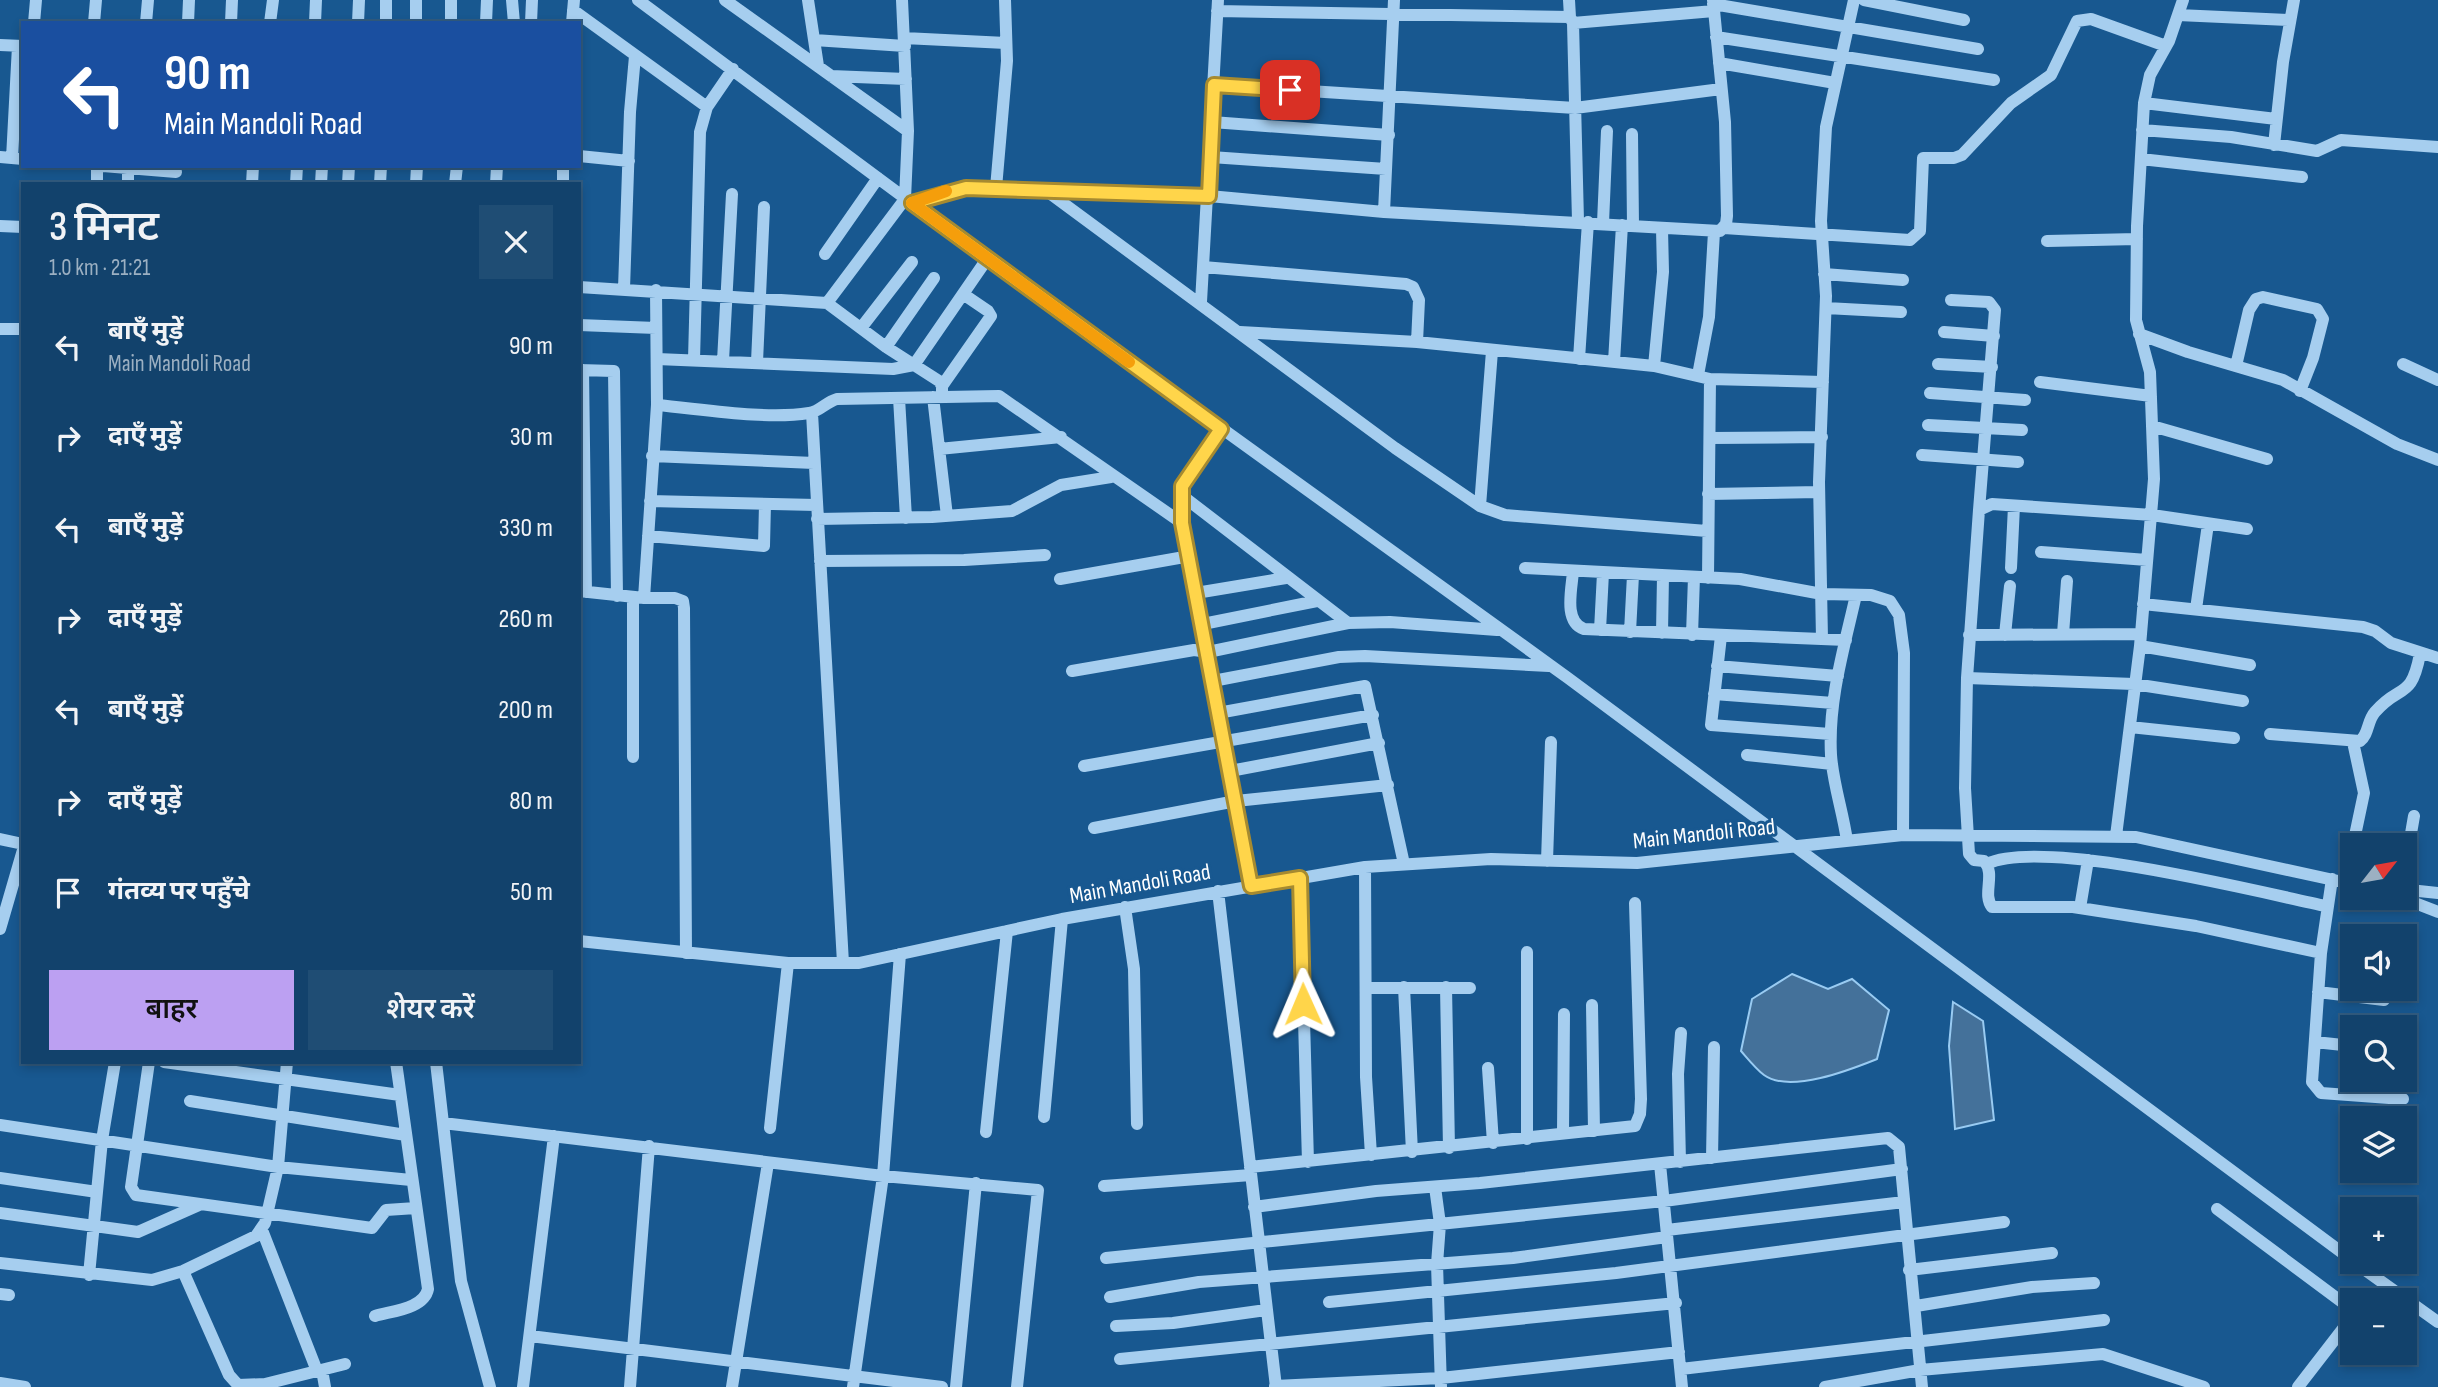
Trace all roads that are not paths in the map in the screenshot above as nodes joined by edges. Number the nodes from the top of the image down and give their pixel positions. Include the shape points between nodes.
1 (36, 0) edge
2 (96, 0) edge
3 (148, 0) edge
4 (189, 0) edge
5 (232, 0) edge
6 (272, 0) edge
7 (316, 0) edge
8 (359, 0) edge
9 (386, 0) edge
10 (416, 0) edge
11 (451, 0) edge
12 (487, 0) edge
13 (512, 0) edge
14 (532, 0) edge
15 (638, 0) edge
16 (659, 0) edge
17 (725, 0) edge
18 (808, 0) edge
19 (902, 0) edge
20 (1005, 0) edge
21 (1394, 0) edge
22 (1569, 0) edge
23 (1854, 0) edge
24 (1864, 0) edge
25 (2183, 0) edge
26 (2294, 0) edge
27 (1713, 5) edge
28 (1217, 6) edge
29 (573, 11) edge
30 (1394, 15) junction
31 (2178, 15) junction
32 (660, 17) junction
33 (1571, 20) junction
34 (1964, 20) dead end
35 (2290, 20) junction
36 (34, 21) edge
37 (94, 21) edge
38 (146, 21) edge
39 (188, 21) edge
40 (230, 21) edge
41 (270, 21) edge
42 (315, 21) edge
43 (358, 21) edge
44 (386, 21) edge
45 (416, 21) edge
46 (451, 21) edge
47 (486, 21) edge
48 (514, 21) edge
49 (531, 21) edge
50 (1847, 25) junction
51 (1716, 37) junction
52 (814, 40) junction
53 (904, 42) junction
54 (1006, 43) junction
55 (0, 45) edge
56 (21, 46) edge
57 (2166, 46) junction
58 (1979, 49) dead end
59 (635, 56) junction
60 (1840, 57) junction
61 (1719, 62) junction
62 (818, 66) junction
63 (733, 69) junction
64 (830, 76) junction
65 (906, 79) junction
66 (1994, 80) dead end
67 (1835, 83) junction
68 (1214, 85) junction
69 (1721, 89) junction
70 (1391, 98) junction
71 (2144, 103) junction
72 (707, 107) junction
73 (1575, 108) junction
74 (2276, 119) junction
75 (1212, 122) junction
76 (2142, 130) junction
77 (908, 131) junction
78 (1607, 131) dead end
79 (1632, 134) dead end
80 (1389, 135) junction
81 (2274, 145) junction
82 (2438, 147) edge
83 (581, 156) edge
84 (1211, 157) junction
85 (12, 158) edge
86 (2141, 159) junction
87 (629, 161) junction
88 (120, 168) edge
89 (128, 169) junction
90 (1386, 169) junction
91 (176, 174) edge
92 (2302, 177) dead end
93 (878, 178) junction
94 (128, 182) edge
95 (996, 188) junction
96 (1048, 192) junction
97 (732, 194) dead end
98 (1209, 196) junction
99 (909, 201) junction
100 (764, 207) dead end
101 (1384, 212) junction
102 (1583, 221) junction
103 (1603, 223) junction
104 (1628, 225) junction
105 (0, 226) edge
106 (21, 227) edge
107 (1662, 229) junction
108 (1719, 230) junction
109 (1822, 235) junction
110 (2137, 239) junction
111 (2047, 241) dead end
112 (825, 254) dead end
113 (987, 259) junction
114 (912, 262) dead end
115 (1203, 267) junction
116 (1824, 274) junction
117 (934, 278) dead end
118 (1903, 280) dead end
119 (581, 287) edge
120 (624, 289) junction
121 (656, 290) junction
122 (694, 293) junction
123 (962, 294) junction
124 (724, 297) junction
125 (758, 299) junction
126 (1951, 300) dead end
127 (1201, 302) junction
128 (827, 303) junction
129 (1826, 308) junction
130 (1901, 312) dead end
131 (581, 325) edge
132 (656, 328) junction
133 (861, 328) junction
134 (21, 329) edge
135 (0, 330) edge
136 (1240, 332) junction
137 (1944, 332) dead end
138 (2139, 334) junction
139 (1994, 336) junction
140 (1417, 342) junction
141 (886, 347) junction
142 (1492, 351) junction
143 (657, 359) junction
144 (1579, 359) junction
145 (694, 360) junction
146 (723, 360) junction
147 (757, 362) junction
148 (1614, 362) junction
149 (1938, 363) dead end
150 (2403, 364) dead end
151 (914, 365) junction
152 (1654, 366) junction
153 (2236, 366) junction
154 (1992, 367) junction
155 (581, 370) edge
156 (1704, 377) junction
157 (2438, 380) edge
158 (1823, 382) junction
159 (2040, 382) dead end
160 (2300, 391) junction
161 (1930, 393) dead end
162 (939, 394) junction
163 (1989, 396) junction
164 (2151, 396) junction
165 (899, 398) junction
166 (2025, 400) dead end
167 (657, 405) junction
168 (812, 414) junction
169 (1928, 425) dead end
170 (2152, 426) junction
171 (1986, 427) junction
172 (1221, 429) junction
173 (2022, 430) dead end
174 (1061, 437) junction
175 (1822, 437) junction
176 (1710, 438) junction
177 (939, 449) junction
178 (652, 456) junction
179 (1922, 456) dead end
180 (1984, 459) junction
181 (2267, 459) dead end
182 (2438, 460) edge
183 (2018, 462) dead end
184 (814, 463) junction
185 (1111, 477) junction
186 (1819, 492) junction
187 (1180, 494) junction
188 (1709, 494) junction
189 (650, 501) junction
190 (765, 504) junction
191 (816, 505) junction
192 (1480, 506) junction
193 (2014, 506) junction
194 (1979, 510) junction
195 (2151, 515) junction
196 (947, 516) junction
197 (906, 518) junction
198 (817, 519) junction
199 (1182, 523) junction
200 (2208, 524) junction
201 (2247, 529) dead end
202 (1707, 531) junction
203 (648, 536) junction
204 (2041, 552) dead end
205 (1045, 555) dead end
206 (1190, 556) junction
207 (2147, 560) junction
208 (820, 561) junction
209 (1525, 568) dead end
210 (2011, 568) dead end
211 (1573, 571) junction
212 (1603, 573) junction
213 (1633, 575) junction
214 (1664, 576) junction
215 (1694, 578) junction
216 (1708, 578) junction
217 (1060, 579) dead end
218 (1286, 579) junction
219 (2067, 581) dead end
220 (2010, 586) dead end
221 (583, 591) edge
222 (1196, 593) junction
223 (1822, 594) junction
224 (1856, 595) junction
225 (617, 596) junction
226 (639, 598) junction
227 (1317, 601) junction
228 (2143, 604) junction
229 (2196, 609) junction
230 (1348, 623) junction
231 (1202, 624) junction
232 (1600, 630) junction
233 (1499, 631) junction
234 (1630, 632) junction
235 (1662, 633) junction
236 (2063, 634) junction
237 (1692, 635) junction
238 (1969, 635) junction
239 (2005, 635) junction
240 (1721, 636) junction
241 (1822, 639) junction
242 (1846, 640) junction
243 (2140, 640) junction
244 (1208, 652) junction
245 (2420, 654) junction
246 (2438, 658) edge
247 (2250, 665) dead end
248 (1551, 666) junction
249 (1717, 666) junction
250 (1072, 671) dead end
251 (1838, 676) junction
252 (1967, 678) junction
253 (1213, 681) junction
254 (2134, 684) junction
255 (1714, 694) junction
256 (2243, 701) dead end
257 (1833, 703) junction
258 (1218, 713) junction
259 (1373, 715) junction
260 (2130, 727) junction
261 (1830, 734) junction
262 (2270, 734) dead end
263 (2234, 738) dead end
264 (1223, 740) junction
265 (2353, 741) junction
266 (1551, 742) dead end
267 (1379, 743) junction
268 (1747, 755) dead end
269 (633, 757) dead end
270 (1832, 764) junction
271 (1084, 766) dead end
272 (1230, 771) junction
273 (1388, 785) junction
274 (1236, 802) junction
275 (2414, 816) dead end
276 (1094, 828) dead end
277 (2355, 833) edge
278 (2411, 833) edge
279 (1903, 835) junction
280 (1966, 835) junction
281 (2116, 836) junction
282 (0, 839) edge
283 (1847, 841) junction
284 (21, 844) edge
285 (1794, 845) junction
286 (21, 857) edge
287 (2088, 860) junction
288 (1547, 861) junction
289 (1404, 864) junction
290 (1987, 864) junction
291 (1365, 867) junction
292 (1300, 878) junction
293 (2340, 881) edge
294 (1251, 886) junction
295 (2340, 886) edge
296 (1218, 891) junction
297 (2417, 892) edge
298 (2438, 893) edge
299 (1635, 903) dead end
300 (2417, 903) edge
301 (2326, 906) junction
302 (1125, 908) junction
303 (2080, 908) junction
304 (2438, 912) edge
305 (1062, 919) junction
306 (0, 929) edge
307 (1007, 931) junction
308 (581, 941) edge
309 (1527, 952) dead end
310 (686, 953) junction
311 (2320, 953) junction
312 (900, 954) junction
313 (788, 963) junction
314 (843, 963) junction
315 (1404, 987) junction
316 (1446, 987) junction
317 (1367, 988) junction
318 (1470, 988) dead end
319 (2318, 992) junction
320 (2340, 995) edge
321 (1592, 1005) dead end
322 (1564, 1014) dead end
323 (1681, 1034) dead end
324 (2315, 1042) junction
325 (2340, 1045) edge
326 (1714, 1047) dead end
327 (115, 1064) edge
328 (149, 1064) edge
329 (176, 1064) edge
330 (287, 1064) edge
331 (396, 1064) edge
332 (436, 1064) edge
333 (1488, 1068) dead end
334 (286, 1082) junction
335 (400, 1095) junction
336 (2403, 1099) dead end
337 (190, 1101) dead end
338 (284, 1117) junction
339 (1044, 1117) dead end
340 (443, 1123) junction
341 (1137, 1124) dead end
342 (0, 1125) edge
343 (770, 1128) dead end
344 (1594, 1131) junction
345 (986, 1132) dead end
346 (1563, 1132) junction
347 (405, 1135) junction
348 (554, 1136) junction
349 (1527, 1139) junction
350 (102, 1140) junction
351 (1493, 1143) junction
352 (137, 1145) junction
353 (649, 1146) junction
354 (1449, 1148) junction
355 (1412, 1152) junction
356 (1371, 1155) junction
357 (1712, 1158) junction
358 (1308, 1162) junction
359 (1680, 1162) junction
360 (768, 1163) junction
361 (1660, 1164) junction
362 (278, 1167) junction
363 (1902, 1169) junction
364 (1250, 1171) junction
365 (883, 1176) junction
366 (0, 1178) edge
367 (411, 1180) junction
368 (976, 1183) junction
369 (1104, 1186) dead end
370 (1435, 1186) junction
371 (97, 1192) junction
372 (1664, 1201) junction
373 (1904, 1202) junction
374 (199, 1205) junction
375 (1254, 1207) junction
376 (416, 1208) junction
377 (2217, 1209) dead end
378 (0, 1213) edge
379 (267, 1216) junction
380 (2004, 1222) dead end
381 (93, 1224) junction
382 (1440, 1224) junction
383 (262, 1230) junction
384 (1667, 1233) junction
385 (1907, 1234) junction
386 (1261, 1243) junction
387 (2340, 1251) edge
388 (2052, 1253) dead end
389 (1106, 1258) dead end
390 (0, 1263) edge
391 (1437, 1264) junction
392 (1670, 1264) junction
393 (1909, 1270) junction
394 (183, 1271) junction
395 (2371, 1274) edge
396 (89, 1275) junction
397 (1263, 1278) junction
398 (2094, 1283) dead end
399 (1439, 1291) junction
400 (1111, 1297) dead end
401 (1329, 1302) dead end
402 (1676, 1303) junction
403 (1916, 1306) junction
404 (1266, 1310) junction
405 (374, 1316) dead end
406 (2104, 1320) dead end
407 (2438, 1322) edge
408 (1116, 1326) dead end
409 (1439, 1327) junction
410 (530, 1336) junction
411 (1920, 1340) junction
412 (1271, 1345) junction
413 (634, 1351) junction
414 (1679, 1352) junction
415 (1120, 1359) dead end
416 (735, 1362) junction
417 (345, 1364) dead end
418 (1681, 1368) junction
419 (319, 1370) junction
420 (1920, 1370) junction
421 (853, 1381) edge
422 (0, 1383) edge
423 (1441, 1383) edge
424 (238, 1386) edge
425 (25, 1387) edge
426 (325, 1387) edge
427 (490, 1387) edge
428 (523, 1387) edge
429 (630, 1387) edge
430 (732, 1387) edge
431 (942, 1387) edge
432 (956, 1387) edge
433 (1017, 1387) edge
434 (1275, 1387) edge
435 (1682, 1387) edge
436 (1825, 1387) edge
437 (1922, 1387) edge
438 (2204, 1387) edge
439 (2298, 1387) edge

1 - 36 street
2 - 37 street
3 - 38 street
4 - 39 street
5 - 40 street
6 - 41 street
7 - 42 street
8 - 43 street
9 - 44 street
10 - 45 street
11 - 46 street
12 - 47 street
13 - 48 street
14 - 49 street
15 - 32 street
16 - 32 street
17 - 62 street
18 - 52 street
19 - 53 street
20 - 54 street
21 - 30 street
22 - 33 street
23 - 50 street
24 - 34 street
25 - 31 street
26 - 35 street
27 - 33 street
27 - 50 street
27 - 51 street
28 - 30 street
28 - 68 street
29 - 59 street
30 - 33 street
30 - 70 street
31 - 35 street
31 - 57 street
32 - 63 street
33 - 73 street
35 - 74 street
50 - 58 street
50 - 60 street
51 - 60 street
51 - 61 street
52 - 53 street
52 - 62 street
53 - 54 street
53 - 65 street
54 - 95 street
55 - 56 street
56 - 85 street
57 - 71 street via 2150,75
57 - 109 street via 2091,19 2077,21 2051,75 2005,109 1962,155 1923,159 1920,231 1915,238
59 - 72 street
59 - 87 street
60 - 66 street
60 - 67 street
61 - 67 street
61 - 69 street
62 - 64 street
63 - 72 street
63 - 93 street
64 - 65 street
64 - 77 street
65 - 77 street
67 - 109 street via 1826,127
68 - 70 street
68 - 75 street
69 - 73 street
69 - 108 street via 1727,205
70 - 73 street
70 - 80 street
71 - 74 street
71 - 76 street
72 - 122 street via 700,132
73 - 102 street
74 - 81 street
75 - 80 street
75 - 84 street
76 - 81 street
76 - 86 street
77 - 99 street
78 - 103 street
79 - 104 street
80 - 90 street
81 - 82 street via 2321,151 2341,140
83 - 87 street
84 - 90 street
84 - 98 street
86 - 92 street
86 - 110 street
87 - 120 street
88 - 89 street
89 - 91 street
89 - 94 street
90 - 101 street
93 - 99 street
93 - 112 street
95 - 96 street
95 - 99 street via 945,191
96 - 98 street
96 - 127 street
97 - 124 street
98 - 101 street
98 - 115 street
99 - 113 street
99 - 128 street
100 - 125 street
101 - 102 street
102 - 103 street
102 - 144 street
103 - 104 street
104 - 107 street
104 - 148 street
105 - 106 street
107 - 108 street
107 - 152 street via 1663,272
108 - 109 street
108 - 156 street
109 - 116 street
110 - 111 street
110 - 138 street
113 - 123 street
113 - 172 street
114 - 133 street
115 - 127 street
115 - 140 street via 1406,284 1413,287 1419,300
116 - 118 street
116 - 129 street
117 - 141 street
119 - 120 street
120 - 121 street
121 - 122 street
121 - 132 street
122 - 124 street
122 - 145 street
123 - 151 street
123 - 162 street via 991,316
124 - 125 street
124 - 146 street
125 - 128 street
125 - 147 street
126 - 139 street via 1993,304
127 - 136 street
128 - 133 street
129 - 130 street
129 - 158 street
131 - 132 street
132 - 143 street
133 - 141 street
134 - 135 street
136 - 140 street
136 - 192 street via 1395,449
137 - 139 street
138 - 153 street
138 - 164 street via 2148,360
139 - 154 street
140 - 142 street
141 - 151 street
142 - 144 street
142 - 192 street
143 - 145 street
143 - 167 street
144 - 148 street
145 - 146 street
146 - 147 street
147 - 151 street via 892,369
148 - 152 street
149 - 154 street
150 - 157 street
151 - 162 street
152 - 156 street
153 - 160 street via 2283,380
153 - 160 street via 2249,310 2256,299 2317,309 2323,319
154 - 163 street
155 - 221 street
155 - 225 street via 614,371
156 - 158 street
156 - 176 street
158 - 175 street
159 - 164 street
160 - 182 street via 2397,444
161 - 163 street
162 - 165 street
162 - 174 street via 999,396
162 - 177 street
163 - 166 street
163 - 171 street
164 - 170 street
165 - 168 street via 828,401
165 - 197 street
167 - 168 street
167 - 178 street
168 - 184 street
169 - 171 street
170 - 181 street
170 - 195 street
171 - 173 street
171 - 180 street
172 - 187 street
172 - 233 street
174 - 177 street
174 - 185 street
175 - 176 street
175 - 186 street
176 - 188 street
177 - 196 street
178 - 184 street
178 - 189 street
179 - 180 street
180 - 183 street
180 - 194 street
184 - 191 street
185 - 196 street via 1061,485 1012,511
185 - 199 street
186 - 188 street
186 - 223 street
187 - 199 street
187 - 218 street
188 - 202 street
189 - 190 street
189 - 203 street
190 - 191 street
190 - 203 street via 764,546
191 - 198 street
192 - 202 street via 1504,515
193 - 194 street via 1992,503
193 - 195 street
193 - 210 street
194 - 238 street
195 - 200 street
195 - 207 street
196 - 197 street
197 - 198 street
198 - 208 street
199 - 206 street
200 - 201 street
200 - 229 street
202 - 216 street
203 - 226 street
204 - 207 street
205 - 208 street
206 - 217 street
206 - 222 street
207 - 228 street
208 - 314 street
209 - 211 street
211 - 212 street
211 - 232 street via 1572,619 1579,628
212 - 213 street
212 - 232 street
213 - 214 street
213 - 234 street
214 - 215 street
214 - 235 street
215 - 216 street
215 - 237 street
216 - 223 street via 1763,582
218 - 222 street
218 - 227 street
219 - 236 street
220 - 239 street
221 - 225 street
222 - 231 street
223 - 224 street
223 - 241 street
224 - 242 street
224 - 279 street via 1890,601 1899,615
225 - 226 street
226 - 269 street
226 - 310 street via 675,598 684,608
227 - 230 street
227 - 231 street
228 - 229 street
228 - 243 street
229 - 245 street via 2363,627
230 - 233 street
230 - 244 street
231 - 244 street
232 - 234 street
233 - 248 street
234 - 235 street
235 - 237 street
236 - 239 street
236 - 243 street
237 - 240 street
238 - 239 street
238 - 252 street
240 - 241 street
240 - 249 street
241 - 242 street
242 - 251 street
243 - 247 street
243 - 254 street
244 - 250 street via 1194,650
244 - 253 street
245 - 246 street
245 - 265 street via 2411,685 2379,708 2364,738
248 - 253 street via 1339,657
248 - 285 street
249 - 251 street
249 - 255 street
251 - 257 street
252 - 254 street
252 - 280 street
253 - 258 street
254 - 256 street
254 - 260 street
255 - 257 street
255 - 261 street via 1711,725
257 - 261 street
258 - 259 street via 1362,685 1369,692
258 - 264 street
259 - 264 street
259 - 267 street
260 - 263 street
260 - 281 street
261 - 270 street
262 - 265 street
264 - 271 street
264 - 272 street
265 - 277 street via 2364,793
266 - 288 street
267 - 272 street
267 - 273 street
268 - 270 street
270 - 283 street
272 - 274 street
273 - 274 street
273 - 289 street
274 - 276 street
274 - 294 street
275 - 278 street
279 - 280 street, Main Mandoli Road
279 - 283 street, Main Mandoli Road
280 - 281 street, Main Mandoli Road
280 - 290 street via 1970,858
281 - 293 street, Main Mandoli Road
282 - 284 street
283 - 285 street, Main Mandoli Road
285 - 288 street, Main Mandoli Road via 1637,863
285 - 387 street
286 - 306 street
287 - 290 street via 2005,858
287 - 301 street
287 - 303 street
288 - 289 street, Main Mandoli Road
289 - 291 street, Main Mandoli Road
290 - 303 street via 1992,907
291 - 292 street, Main Mandoli Road
291 - 317 street
292 - 294 street, Main Mandoli Road
292 - 358 street
294 - 296 street, Main Mandoli Road
295 - 301 street
296 - 302 street, Main Mandoli Road
296 - 364 street
297 - 298 street
299 - 344 street via 1640,1114 1630,1129
300 - 304 street
301 - 311 street
302 - 305 street, Main Mandoli Road
302 - 341 street via 1134,969
303 - 311 street via 2196,926
305 - 307 street, Main Mandoli Road
305 - 339 street
307 - 312 street, Main Mandoli Road
307 - 345 street
308 - 310 street, Main Mandoli Road
309 - 349 street
310 - 313 street, Main Mandoli Road
311 - 319 street
312 - 314 street, Main Mandoli Road
312 - 365 street
313 - 314 street, Main Mandoli Road
313 - 343 street
315 - 316 street
315 - 317 street
315 - 355 street
316 - 318 street
316 - 354 street
317 - 356 street
319 - 320 street
319 - 324 street
321 - 344 street
322 - 346 street
323 - 359 street
324 - 325 street
324 - 336 street via 2312,1082 2317,1091
326 - 357 street
327 - 350 street
328 - 352 street
329 - 334 street
330 - 334 street
331 - 335 street
332 - 340 street
333 - 351 street
334 - 335 street
334 - 338 street
335 - 347 street
337 - 338 street
338 - 347 street
338 - 362 street
340 - 348 street
340 - 427 street via 461,1281
342 - 350 street
344 - 346 street
346 - 349 street
347 - 367 street
348 - 353 street
348 - 410 street
349 - 351 street
350 - 352 street
350 - 371 street
351 - 354 street
352 - 362 street
352 - 374 street via 133,1192
353 - 360 street
353 - 413 street
354 - 355 street
355 - 356 street
356 - 358 street
357 - 359 street
357 - 363 street via 1888,1138 1899,1147
358 - 364 street
359 - 361 street
360 - 365 street
360 - 416 street
361 - 370 street
361 - 372 street
362 - 367 street
362 - 379 street
363 - 372 street
363 - 373 street
364 - 369 street
364 - 375 street
365 - 368 street
365 - 421 street
366 - 371 street
367 - 376 street
368 - 432 street
368 - 433 street via 1038,1190
370 - 375 street
370 - 382 street
371 - 381 street
372 - 382 street
372 - 384 street
373 - 384 street
373 - 385 street
374 - 379 street
374 - 381 street via 138,1232
375 - 386 street
376 - 379 street via 386,1210 372,1228
376 - 405 street via 428,1294 417,1304
377 - 439 street via 2350,1308 2349,1321
378 - 381 street
379 - 383 street
380 - 385 street
381 - 396 street
382 - 386 street
382 - 391 street
383 - 394 street via 249,1241
383 - 419 street
384 - 391 street via 1513,1258
384 - 392 street
385 - 392 street
385 - 393 street
386 - 389 street
386 - 397 street
388 - 393 street
390 - 396 street
391 - 397 street
391 - 399 street
392 - 399 street
392 - 402 street
393 - 403 street
394 - 396 street via 152,1280
394 - 424 street
395 - 407 street
397 - 400 street via 1199,1282
397 - 404 street
398 - 403 street via 2032,1287
399 - 401 street
399 - 409 street
402 - 409 street
402 - 414 street
403 - 411 street
404 - 408 street via 1173,1324
404 - 412 street
406 - 411 street
409 - 412 street
409 - 423 street
410 - 413 street
410 - 428 street
411 - 418 street
411 - 420 street
412 - 415 street
412 - 434 street
413 - 416 street
413 - 429 street
414 - 418 street
414 - 423 street
416 - 421 street
416 - 430 street
417 - 419 street
418 - 435 street
419 - 424 street
419 - 426 street
420 - 436 street
420 - 437 street
420 - 438 street via 2103,1354
421 - 431 street
422 - 425 street
423 - 434 street

